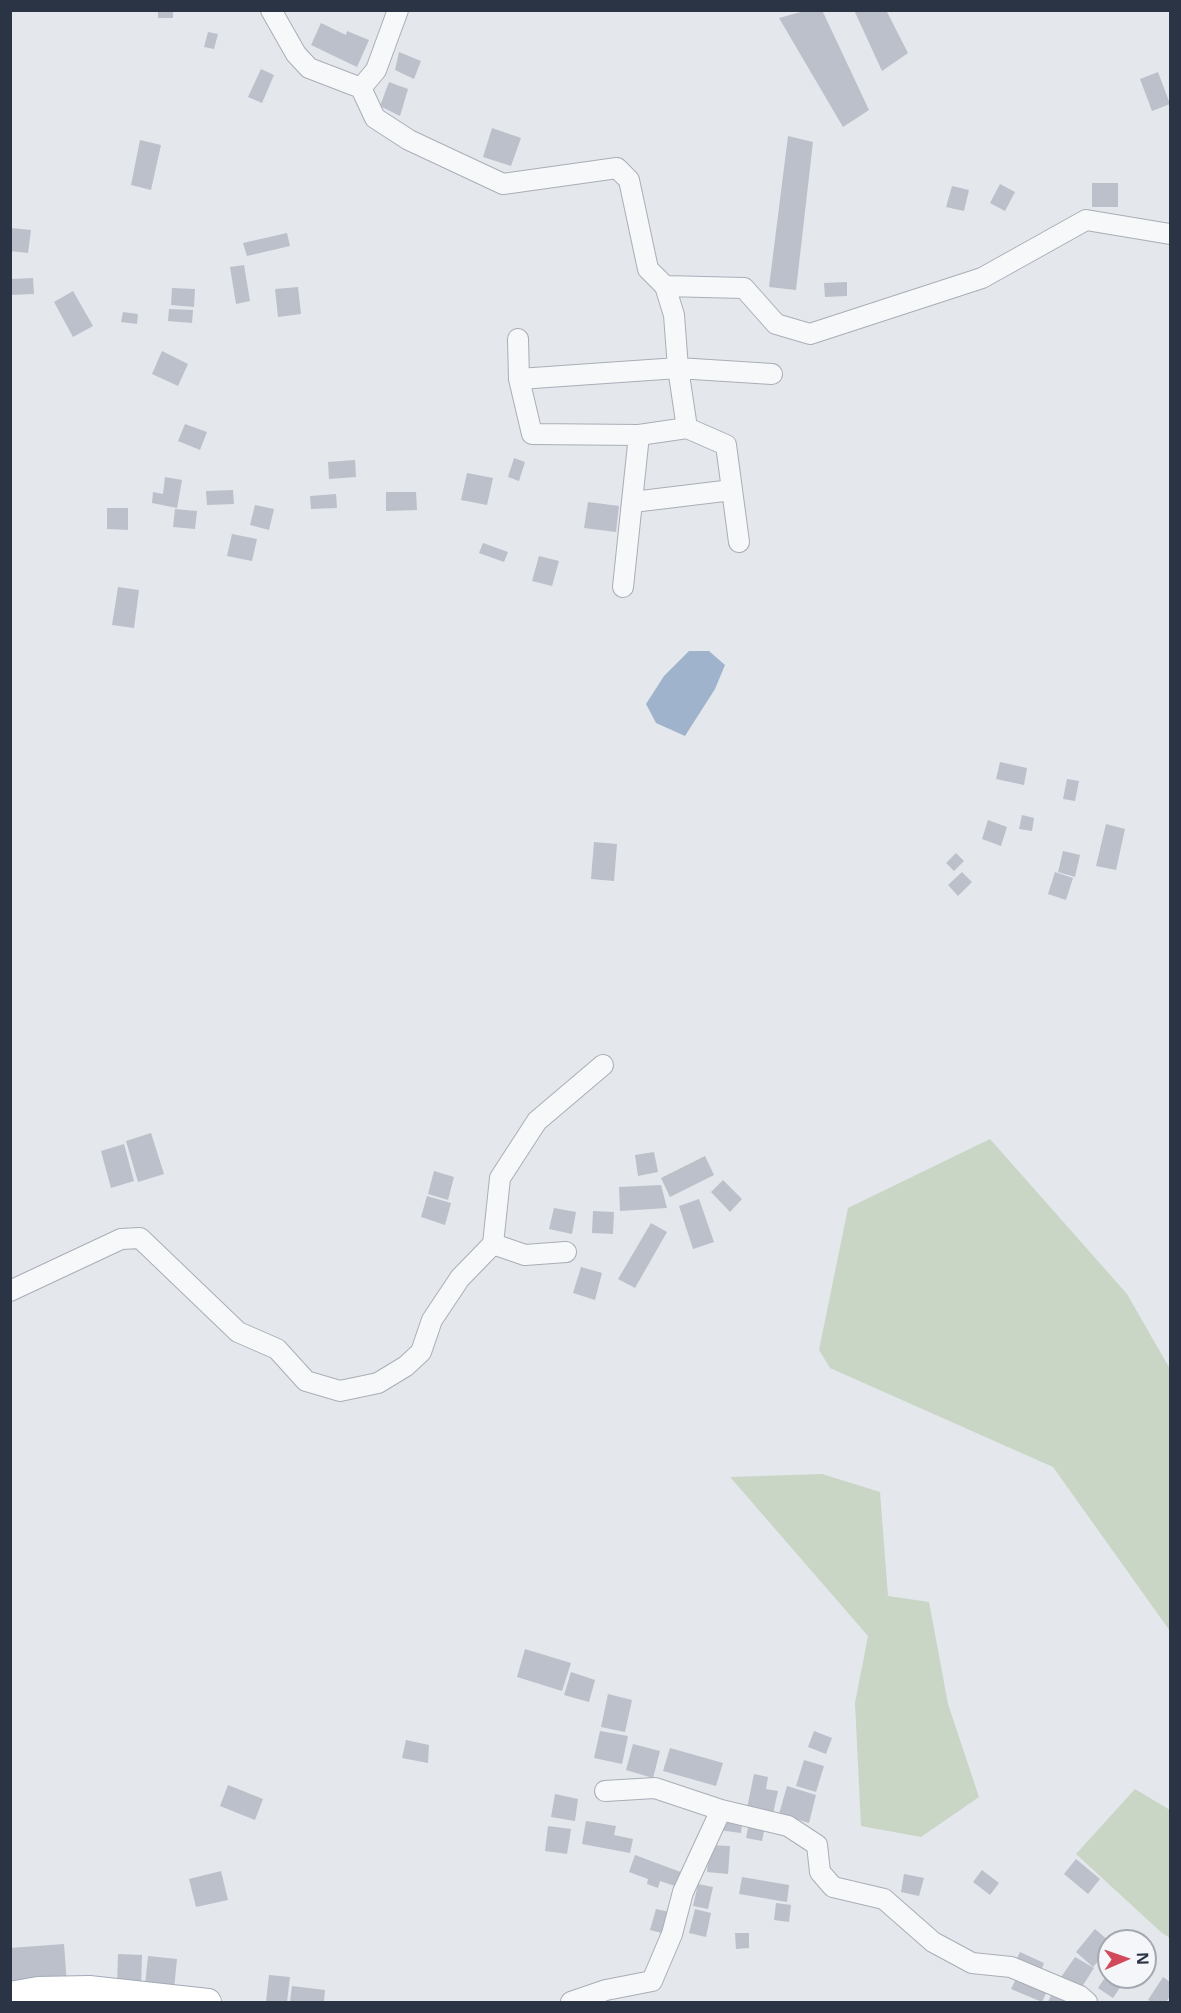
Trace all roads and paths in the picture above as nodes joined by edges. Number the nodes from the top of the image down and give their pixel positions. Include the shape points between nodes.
1 (271, 10) edge
2 (398, 10) edge
3 (361, 88) junction
4 (1170, 234) edge
5 (665, 286) junction
6 (518, 339) dead end
7 (678, 368) junction
8 (772, 374) dead end
9 (519, 379) junction
10 (687, 428) junction
11 (639, 435) junction
12 (732, 490) junction
13 (633, 502) junction
14 (739, 542) dead end
15 (623, 587) dead end
16 (603, 1065) dead end
17 (493, 1244) junction
18 (566, 1252) dead end
19 (10, 1291) edge
20 (605, 1791) dead end
21 (721, 1810) junction
22 (10, 1995) edge
23 (208, 2002) edge
24 (571, 2002) edge
25 (1087, 2002) edge

1 - 3 street via 296,54 309,68
2 - 3 street via 376,70
3 - 5 street via 375,118 409,140 502,184 616,168 629,180 648,269
4 - 5 street via 1086,220 982,278 810,334 776,324 744,288
5 - 7 street via 674,315
6 - 9 street
7 - 8 street
7 - 9 street
7 - 10 street
9 - 11 street via 532,434
10 - 11 street
10 - 12 street via 726,445
11 - 13 street
12 - 13 street
12 - 14 street
13 - 15 street
16 - 17 street via 537,1121 500,1178
17 - 18 street via 525,1255
17 - 19 street via 460,1278 432,1320 421,1352 378,1383 340,1391 306,1381 277,1349 238,1332 140,1238 121,1239
20 - 21 street via 655,1788
21 - 24 street via 683,1892 672,1934 652,1981
21 - 25 street via 788,1826 817,1845 820,1872 833,1887 884,1899 933,1942 972,1963 1011,1967
22 - 23 main road via 89,1989

